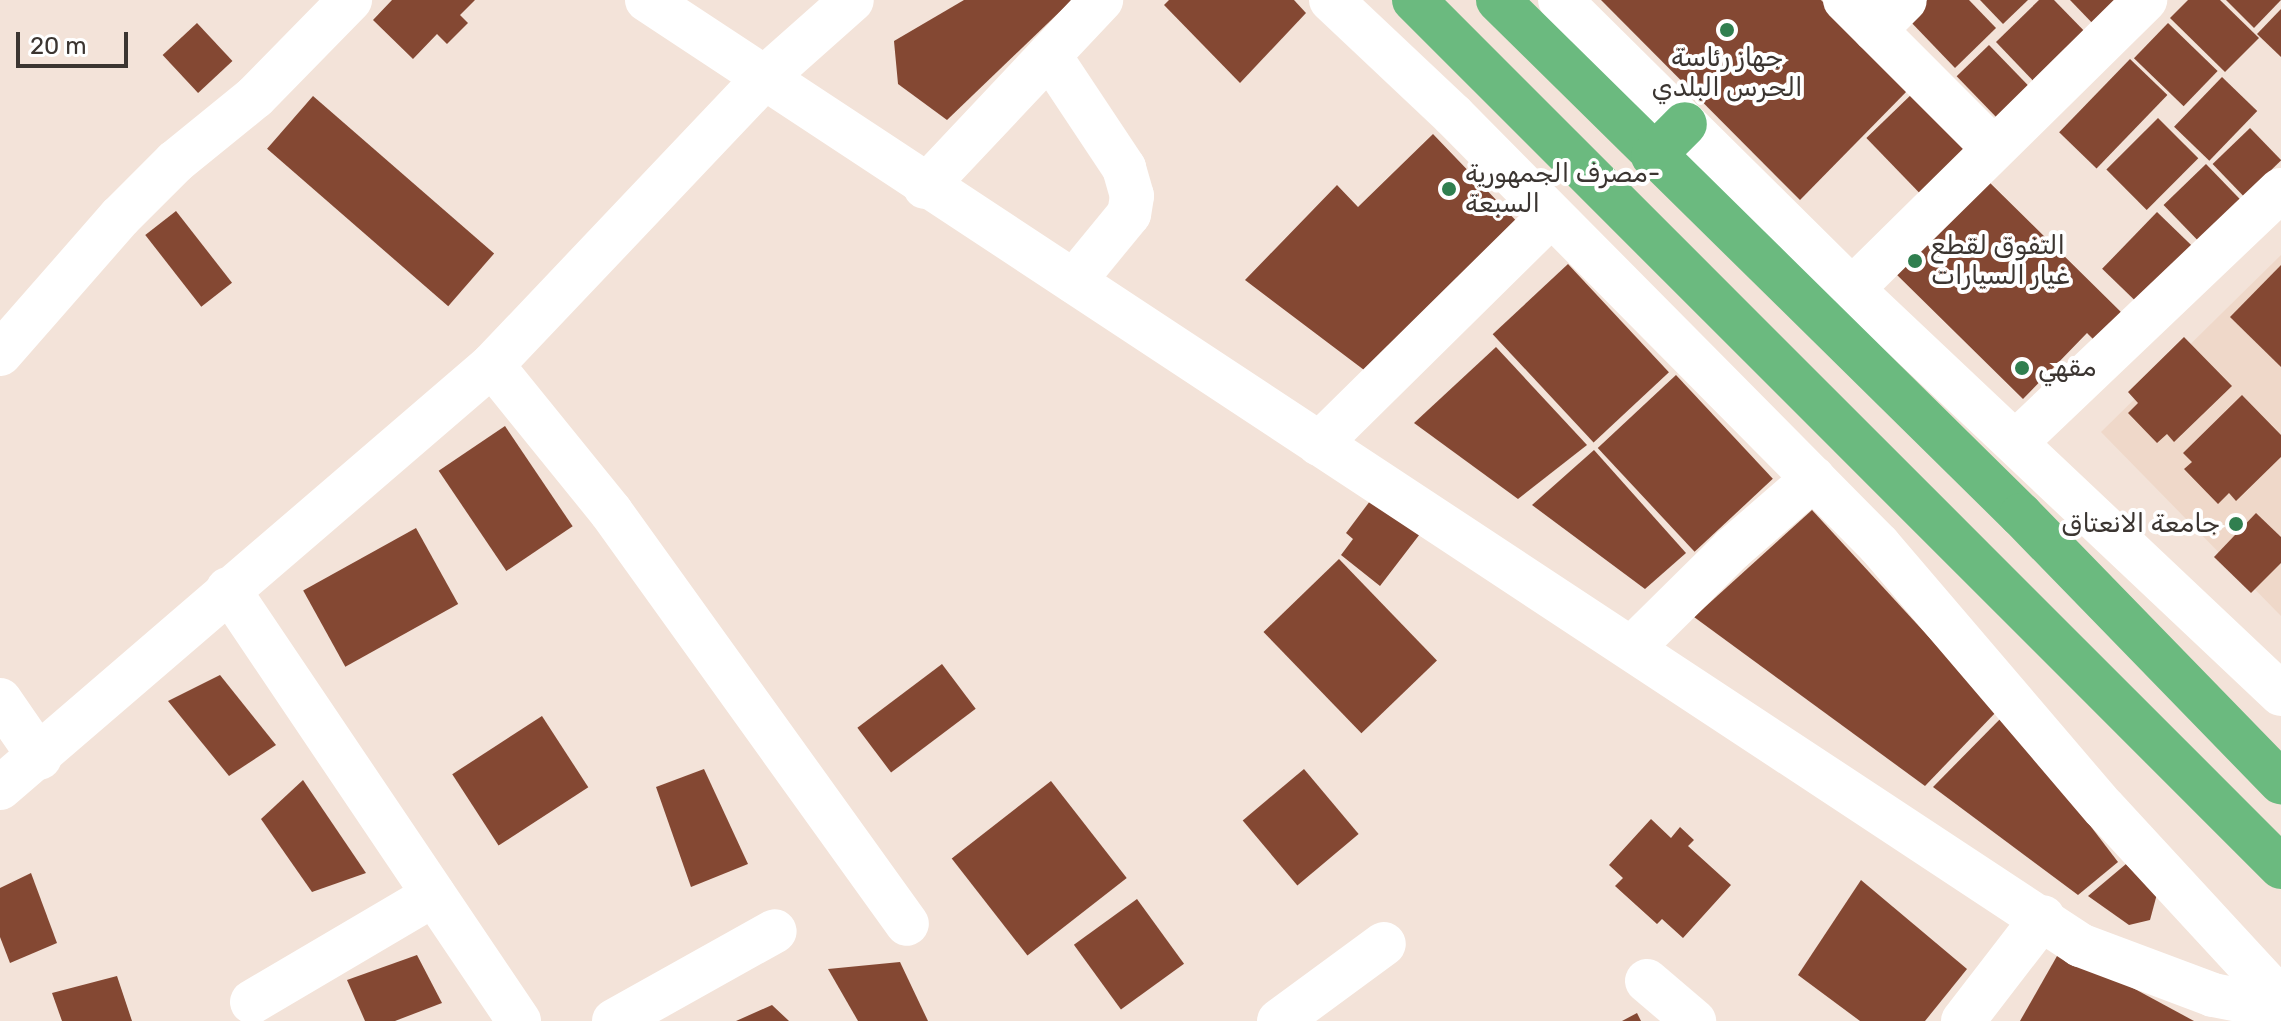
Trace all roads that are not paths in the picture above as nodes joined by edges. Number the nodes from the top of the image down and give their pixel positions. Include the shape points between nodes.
1 (350, 0) edge
2 (647, 0) edge
3 (852, 0) edge
4 (1101, 0) edge
5 (1331, 0) edge
6 (1414, 0) edge
7 (1498, 0) edge
8 (1560, 0) edge
9 (2145, 0) edge
10 (1875, 10) edge
11 (1049, 55) junction
12 (762, 80) junction
13 (1685, 124) junction
14 (1993, 148) junction
15 (1653, 156) junction
16 (925, 187) junction
17 (2281, 190) edge
18 (1550, 216) junction
19 (1074, 281) junction
20 (1852, 289) junction
21 (0, 354) edge
22 (492, 365) junction
23 (2017, 441) junction
24 (1319, 444) junction
25 (1814, 478) junction
26 (228, 589) junction
27 (1632, 648) junction
28 (2281, 694) edge
29 (0, 700) edge
30 (40, 758) junction
31 (2281, 782) edge
32 (0, 788) edge
33 (2281, 867) edge
34 (434, 895) junction
35 (2043, 917) junction
36 (907, 924) dead end
37 (775, 931) dead end
38 (1384, 944) dead end
39 (1647, 981) dead end
40 (2281, 1000) edge
41 (252, 1002) dead end
42 (2281, 1008) edge
43 (519, 1021) edge
44 (614, 1021) edge
45 (1279, 1021) edge
46 (1694, 1021) edge
47 (1963, 1021) edge

1 - 21 street via 255,97 129,208
2 - 12 street
3 - 12 street
4 - 11 street
5 - 18 street
6 - 33 highway
7 - 15 highway
8 - 13 street
9 - 14 street
10 - 14 street
11 - 16 street
11 - 19 street via 1124,168 1132,196 1129,214
12 - 16 street
12 - 22 street
13 - 15 highway
13 - 20 street
14 - 20 street
15 - 31 highway via 2021,515
16 - 19 street
17 - 23 street
18 - 24 street
18 - 25 street
19 - 24 street
20 - 23 street
22 - 26 street
22 - 36 street via 611,512
23 - 28 street
24 - 27 street
25 - 27 street via 1732,549
25 - 40 street
26 - 30 street
26 - 34 street
27 - 35 street
29 - 30 street
30 - 32 street
34 - 41 street
34 - 43 street
35 - 42 street via 2080,945 2135,967 2213,995
35 - 47 street
37 - 44 street
38 - 45 street
39 - 46 street

